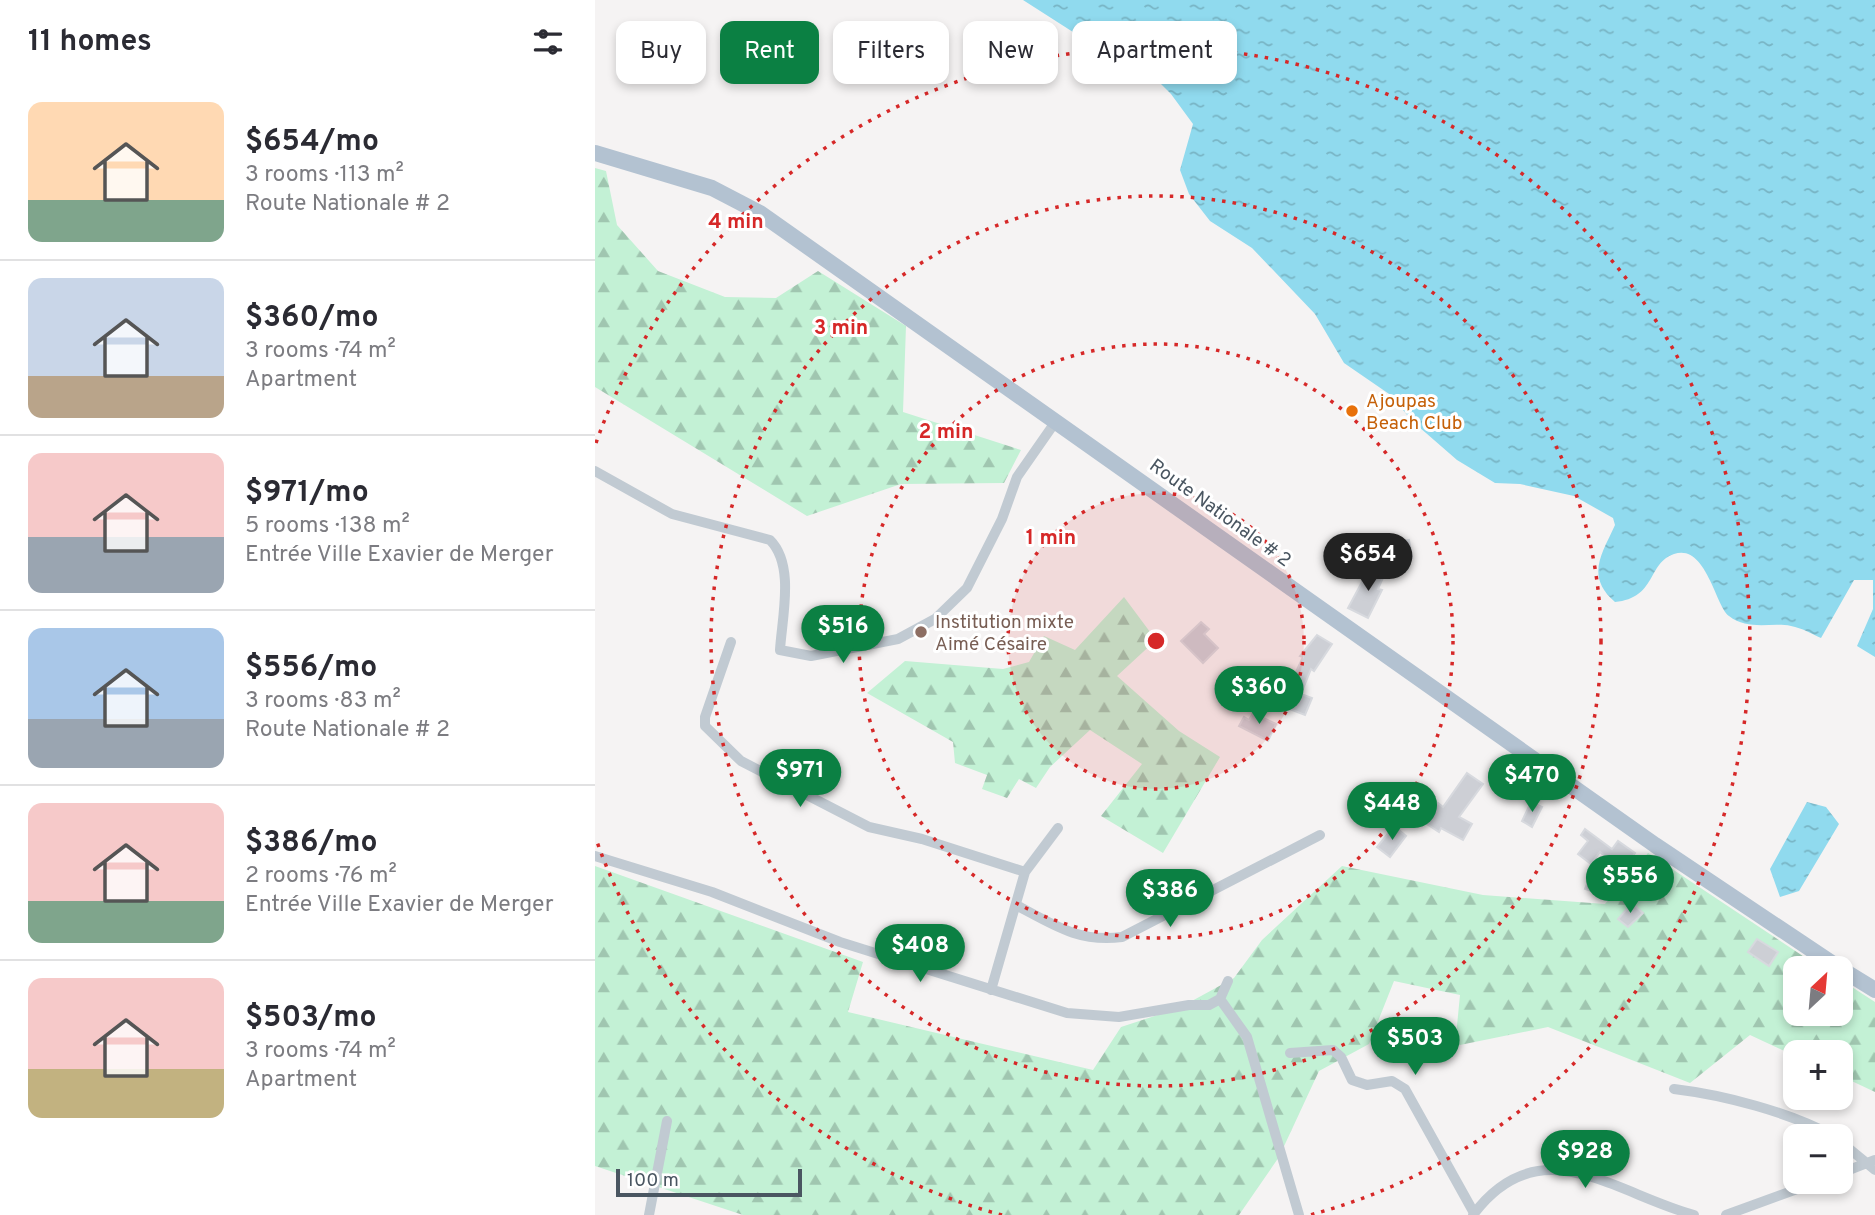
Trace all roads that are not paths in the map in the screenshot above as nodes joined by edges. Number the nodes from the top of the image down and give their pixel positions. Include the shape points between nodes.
1 (595, 153) edge
2 (1056, 421) junction
3 (595, 471) edge
4 (731, 642) dead end
5 (1058, 828) dead end
6 (1320, 835) dead end
7 (595, 856) edge
8 (1025, 872) junction
9 (1016, 905) junction
10 (1822, 956) edge
11 (1853, 976) edge
12 (1228, 981) dead end
13 (992, 990) junction
14 (1875, 990) edge
15 (1220, 999) junction
16 (1290, 1053) dead end
17 (1674, 1089) dead end
18 (667, 1121) dead end
19 (1808, 1124) edge
20 (1853, 1151) edge
21 (1873, 1165) edge
22 (1853, 1170) edge
23 (1783, 1194) edge
24 (1474, 1214) edge
25 (649, 1215) edge
26 (1299, 1215) edge
27 (1694, 1215) edge
28 (1725, 1215) edge

1 - 2 main road, Route Nationale # 2 via 712,188 760,213
2 - 3 street via 1017,477 1002,519 967,587 935,619 898,639 811,656 780,650 785,563 770,540 672,514
2 - 10 main road, Route Nationale # 2 via 1655,845
4 - 8 street via 705,726 741,761 869,827
5 - 8 street
6 - 9 street via 1122,937 1098,940 1065,931
7 - 13 street
8 - 9 street
9 - 13 street
11 - 14 main road, Route Nationale # 2
12 - 15 street
13 - 15 street via 1067,1013 1119,1017 1209,1005
15 - 26 street via 1247,1037
16 - 24 street via 1333,1050 1352,1080 1367,1085 1392,1081 1405,1089
17 - 19 street via 1708,1093
18 - 25 street
20 - 21 street
21 - 22 street
23 - 28 street
24 - 27 street via 1507,1180 1523,1173 1568,1169

